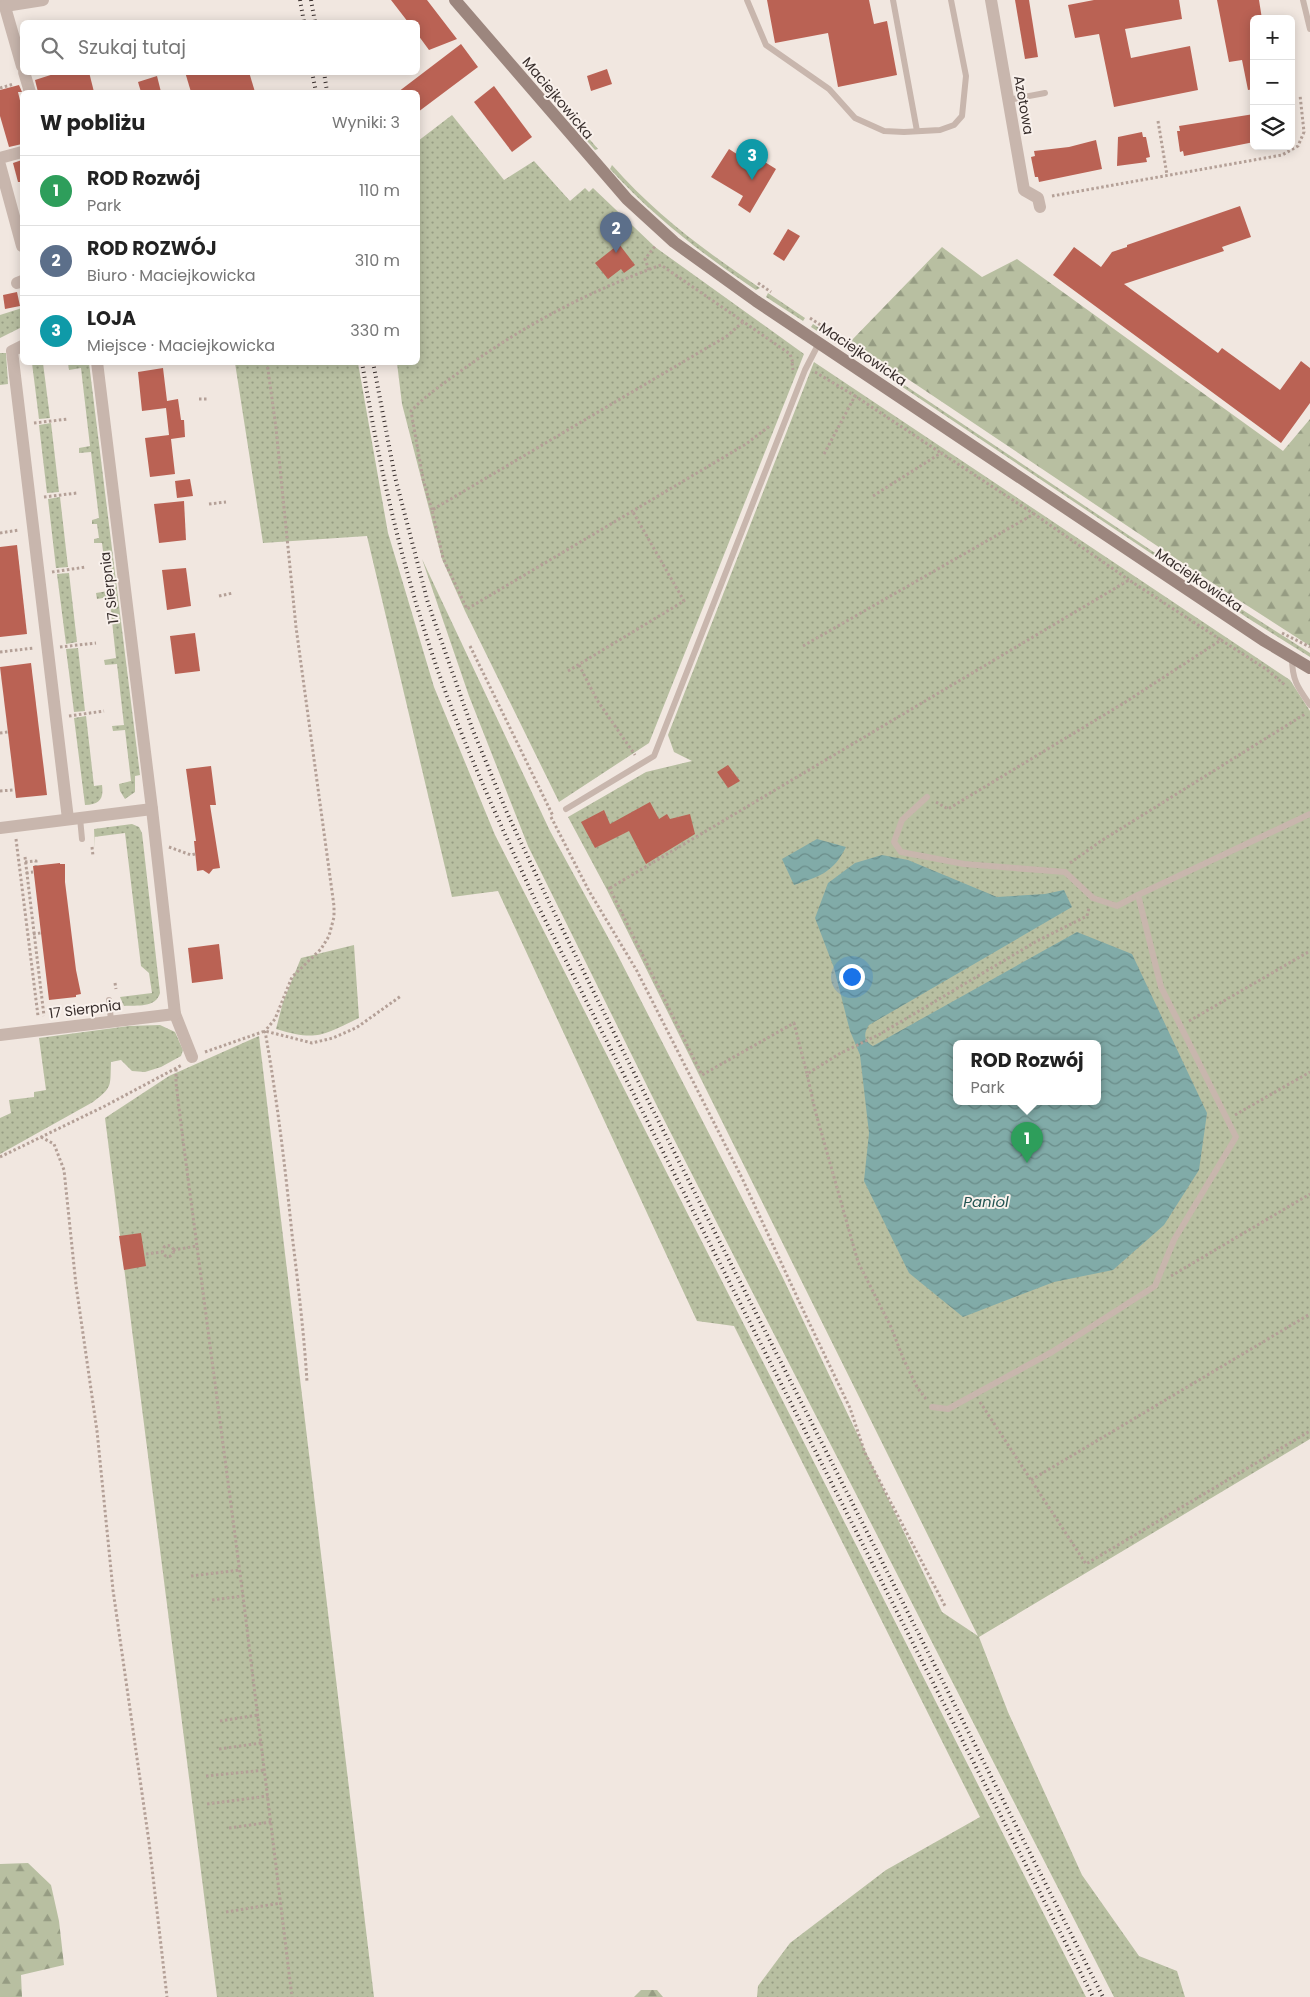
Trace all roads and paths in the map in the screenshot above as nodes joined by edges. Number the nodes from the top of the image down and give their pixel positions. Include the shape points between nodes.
1 (43, 0) edge
2 (455, 0) edge
3 (747, 0) edge
4 (893, 0) edge
5 (951, 0) edge
6 (991, 0) edge
7 (1303, 0) edge
8 (4, 3) edge
9 (1310, 29) edge
10 (20, 59) edge
11 (25, 75) edge
12 (17, 84) dead end
13 (0, 88) edge
14 (29, 90) edge
15 (1045, 93) dead end
16 (1300, 95) dead end
17 (1008, 100) junction
18 (1158, 122) dead end
19 (917, 131) junction
20 (20, 153) edge
21 (0, 158) edge
22 (0, 165) edge
23 (1167, 175) junction
24 (1039, 203) joint
25 (20, 227) edge
26 (658, 242) dead end
27 (649, 270) junction
28 (752, 279) dead end
29 (776, 296) dead end
30 (806, 316) dead end
31 (743, 322) junction
32 (819, 343) junction
33 (20, 347) edge
34 (792, 363) junction
35 (97, 365) edge
36 (267, 365) edge
37 (884, 367) dead end
38 (806, 369) junction
39 (793, 371) dead end
40 (855, 396) junction
41 (199, 399) dead end
42 (208, 399) dead end
43 (774, 418) dead end
44 (68, 419) dead end
45 (40, 422) dead end
46 (941, 453) junction
47 (824, 454) dead end
48 (77, 493) dead end
49 (873, 496) dead end
50 (36, 498) dead end
51 (226, 502) dead end
52 (208, 504) dead end
53 (432, 510) junction
54 (633, 512) junction
55 (1034, 514) junction
56 (14, 531) dead end
57 (0, 532) edge
58 (86, 567) dead end
59 (45, 572) dead end
60 (1129, 580) junction
61 (233, 593) dead end
62 (218, 596) dead end
63 (1221, 640) junction
64 (96, 643) dead end
65 (470, 646) dead end
66 (803, 646) dead end
67 (26, 648) dead end
68 (54, 648) dead end
69 (0, 652) edge
70 (1292, 658) junction
71 (579, 665) junction
72 (1310, 668) edge
73 (568, 671) dead end
74 (1289, 692) dead end
75 (1310, 705) edge
76 (1300, 707) dead end
77 (104, 711) dead end
78 (1310, 711) edge
79 (1305, 714) junction
80 (62, 717) dead end
81 (8, 732) dead end
82 (0, 733) edge
83 (642, 764) junction
84 (13, 790) dead end
85 (0, 792) edge
86 (927, 797) joint
87 (152, 809) junction
88 (566, 809) joint
89 (1310, 814) edge
90 (552, 817) junction
91 (74, 819) junction
92 (0, 828) edge
93 (15, 836) dead end
94 (82, 839) dead end
95 (92, 847) dead end
96 (168, 847) dead end
97 (195, 854) dead end
98 (93, 856) dead end
99 (24, 857) dead end
100 (25, 862) junction
101 (36, 866) dead end
102 (34, 872) dead end
103 (1065, 872) junction
104 (26, 873) junction
105 (1138, 895) junction
106 (1092, 898) junction
107 (41, 933) dead end
108 (33, 934) junction
109 (1310, 951) edge
110 (115, 983) dead end
111 (116, 989) dead end
112 (109, 1000) dead end
113 (175, 1014) junction
114 (44, 1019) dead end
115 (38, 1020) dead end
116 (111, 1021) junction
117 (1181, 1026) junction
118 (0, 1035) edge
119 (192, 1057) dead end
120 (176, 1069) dead end
121 (1310, 1072) edge
122 (807, 1074) junction
123 (1227, 1119) junction
124 (41, 1137) dead end
125 (1310, 1194) edge
126 (197, 1246) junction
127 (173, 1250) junction
128 (162, 1252) junction
129 (146, 1254) dead end
130 (1155, 1286) junction
131 (1310, 1314) edge
132 (307, 1382) dead end
133 (975, 1394) junction
134 (932, 1408) joint
135 (1310, 1432) edge
136 (1031, 1480) junction
137 (240, 1570) junction
138 (192, 1576) dead end
139 (243, 1596) junction
140 (212, 1600) dead end
141 (944, 1606) dead end
142 (258, 1715) junction
143 (220, 1721) dead end
144 (261, 1743) junction
145 (219, 1749) dead end
146 (265, 1770) junction
147 (206, 1776) dead end
148 (268, 1796) junction
149 (207, 1804) dead end
150 (271, 1822) junction
151 (229, 1828) dead end
152 (281, 1903) junction
153 (226, 1912) dead end
154 (167, 1997) edge
155 (292, 1997) edge

1 - 8 street
2 - 32 street, Maciejkowicka via 601,171 645,217 714,272
3 - 19 lane via 766,45 829,89 855,118 884,131
4 - 19 lane
5 - 19 lane via 966,76 962,116 954,125 940,130
6 - 17 street, Azotowa
7 - 9 lane
8 - 10 street
11 - 14 street
12 - 13 path
15 - 17 lane
16 - 23 path via 1304,132 1298,146 1282,155
17 - 24 street, Azotowa via 1024,190
18 - 23 path
20 - 21 street
22 - 25 street
23 - 24 path
26 - 27 path via 645,259
27 - 31 path via 661,266
27 - 53 path via 585,296 504,340 410,411
28 - 29 path
30 - 37 path
31 - 34 path via 790,354
31 - 53 path via 727,336
32 - 38 lane
32 - 70 street, Maciejkowicka
33 - 91 street via 12,351
34 - 38 path
34 - 39 path
35 - 87 street, 17 Sierpnia
36 - 132 path via 296,627 334,906 329,936 321,949 292,976 275,1019 265,1031 286,1176
38 - 40 path
38 - 83 lane via 656,752
40 - 46 path
40 - 47 path
41 - 42 path
43 - 54 path via 770,426 746,444
44 - 45 path
46 - 49 path
46 - 55 path
48 - 50 path
51 - 52 path
53 - 54 path via 443,558 467,609
54 - 71 path via 684,601
55 - 60 path
55 - 66 path
56 - 57 path
58 - 59 path
60 - 63 path
60 - 122 path via 609,888 702,1075 794,1023
61 - 62 path
63 - 74 path via 1266,669
63 - 86 path via 1124,703 948,809
64 - 68 path
65 - 90 path
67 - 69 path
70 - 72 street, Maciejkowicka
70 - 75 lane via 1294,680
71 - 73 path
71 - 83 path via 597,700
76 - 79 path
77 - 80 path
78 - 79 path
79 - 103 path via 1101,840 1066,866
81 - 82 path
83 - 88 lane
84 - 85 path
86 - 103 lane via 902,820 894,842 901,852 964,864
87 - 91 street
87 - 113 street, 17 Sierpnia
88 - 90 path
89 - 105 lane
90 - 141 path via 589,891 637,971 742,1178 850,1408 865,1453
91 - 92 street
91 - 94 lane
93 - 115 path
95 - 98 path
96 - 97 path
99 - 100 path
100 - 101 path via 36,861
100 - 104 path
102 - 104 path
103 - 106 lane
104 - 108 path
105 - 106 lane via 1117,906
105 - 117 lane via 1161,987
106 - 122 path via 1087,916 1037,941
107 - 108 path
108 - 114 path
109 - 117 path
110 - 111 path
112 - 116 lane
113 - 116 street, 17 Sierpnia
113 - 119 street, 17 Sierpnia
116 - 118 street, 17 Sierpnia
117 - 123 lane
120 - 126 path
121 - 123 path
122 - 134 path via 814,1110 858,1262 891,1327 902,1358
123 - 130 lane via 1236,1137 1174,1240
124 - 154 path via 54,1144 64,1170 76,1285 97,1431 113,1590 149,1842
125 - 130 path
126 - 127 path
126 - 137 path
127 - 128 path via 168,1246
127 - 128 path via 168,1257
128 - 129 path
130 - 133 lane via 1052,1352
131 - 136 path
133 - 134 lane via 948,1409
133 - 136 path
135 - 136 path via 1086,1564
137 - 138 path
137 - 139 path
139 - 140 path
139 - 142 path
142 - 143 path
142 - 144 path
144 - 145 path
144 - 146 path
146 - 147 path
146 - 148 path
148 - 149 path
148 - 150 path
150 - 151 path
150 - 152 path
152 - 153 path
152 - 155 path

